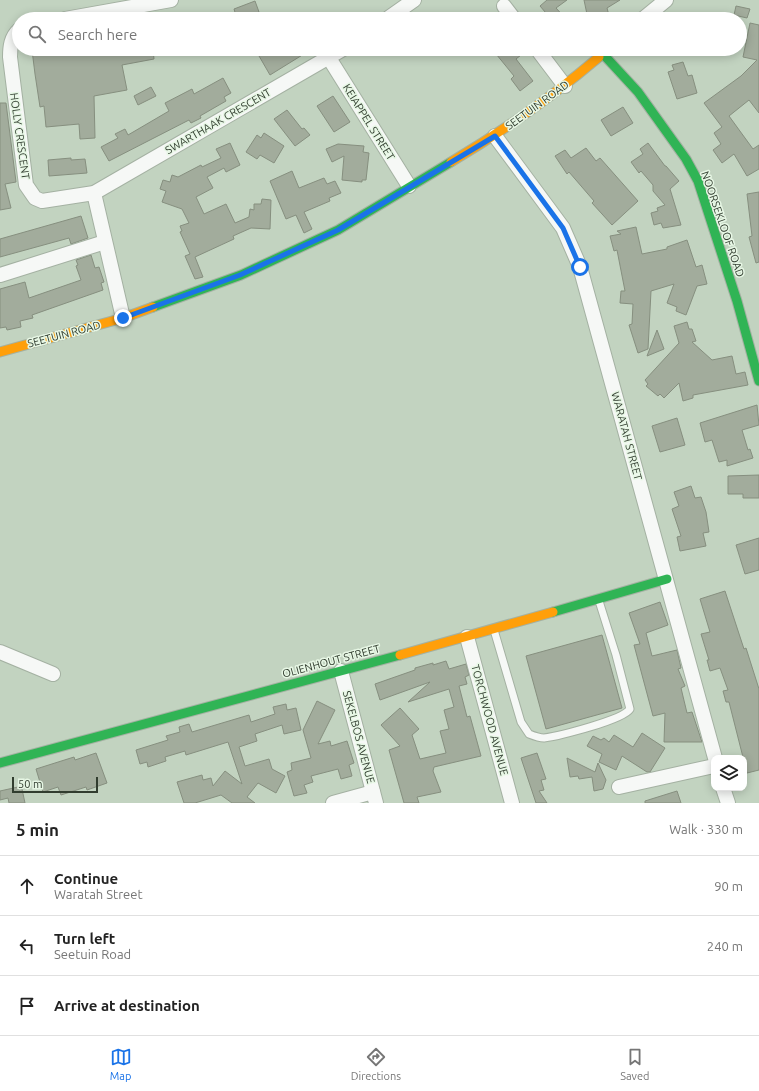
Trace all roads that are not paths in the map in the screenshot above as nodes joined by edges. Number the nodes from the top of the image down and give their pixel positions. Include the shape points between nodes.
1 (171, 0) edge
2 (414, 0) edge
3 (666, 0) edge
4 (398, 5) edge
5 (504, 6) dead end
6 (104, 12) edge
7 (509, 12) edge
8 (651, 12) edge
9 (12, 41) edge
10 (332, 56) edge
11 (542, 56) edge
12 (599, 56) edge
13 (609, 56) edge
14 (329, 58) junction
15 (565, 86) junction
16 (495, 136) junction
17 (409, 186) junction
18 (94, 193) junction
19 (105, 242) junction
20 (0, 275) edge
21 (123, 318) junction
22 (0, 352) edge
23 (759, 381) edge
24 (667, 580) junction
25 (599, 600) junction
26 (494, 630) junction
27 (467, 637) junction
28 (0, 652) edge
29 (341, 671) junction
30 (53, 674) dead end
31 (714, 755) edge
32 (0, 763) edge
33 (711, 767) edge
34 (619, 786) dead end
35 (724, 791) edge
36 (375, 797) edge
37 (509, 802) edge
38 (333, 803) edge
39 (728, 803) edge

1 - 6 street
2 - 4 street
3 - 8 street
5 - 7 street
9 - 18 street, HOLLY CRESCENT via 10,57 26,185 35,198 42,201
10 - 14 street, SWARTHAAK CRESCENT
11 - 15 street
12 - 15 street, SEETUIN ROAD
13 - 23 street, NOORSEKLOOF ROAD via 686,159 698,181 737,301
14 - 17 street, KEIAPPEL STREET
14 - 18 street, SWARTHAAK CRESCENT
15 - 16 street, SEETUIN ROAD
16 - 17 street, SEETUIN ROAD
16 - 24 street, WARATAH STREET via 563,228 580,267
17 - 21 street, SEETUIN ROAD via 338,230 248,272
18 - 19 street
19 - 20 street
19 - 21 street
21 - 22 street, SEETUIN ROAD
24 - 25 street, OLIENHOUT STREET
24 - 31 street, WARATAH STREET
25 - 26 street, OLIENHOUT STREET
25 - 26 lane via 630,710 613,720 542,738 529,734 521,722
26 - 27 street, OLIENHOUT STREET
27 - 29 street, OLIENHOUT STREET
27 - 37 street, TORCHWOOD AVENUE
28 - 30 street
29 - 32 street, OLIENHOUT STREET
29 - 36 street, SEKELBOS AVENUE
33 - 34 street
35 - 39 street
36 - 38 street

